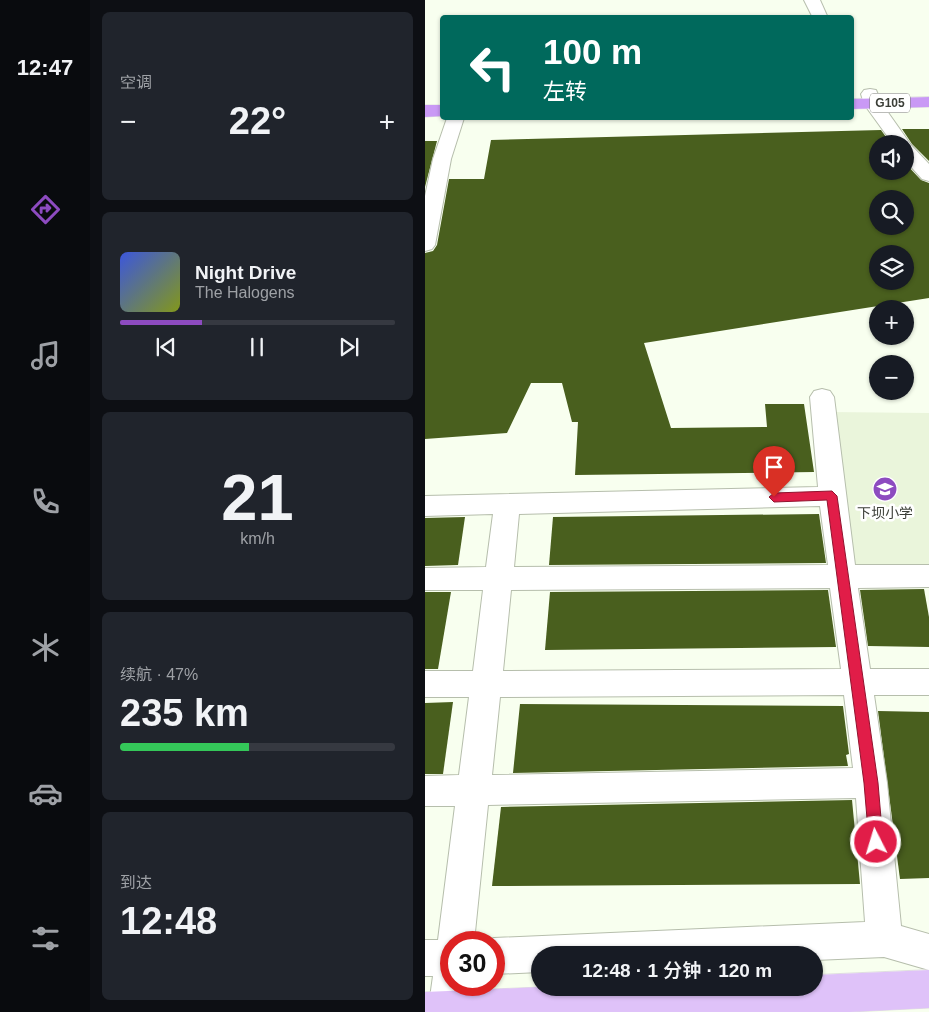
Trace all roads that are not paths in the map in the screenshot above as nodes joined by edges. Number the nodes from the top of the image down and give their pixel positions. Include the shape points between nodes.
1 (812, 0) edge
2 (820, 15) edge
3 (929, 92) edge
4 (854, 95) edge
5 (425, 99) edge
6 (440, 99) edge
7 (872, 99) junction
8 (929, 102) edge
9 (854, 103) edge
10 (440, 110) edge
11 (425, 111) edge
12 (454, 120) edge
13 (895, 135) edge
14 (914, 158) edge
15 (929, 175) edge
16 (425, 245) edge
17 (822, 397) dead end
18 (832, 496) junction
19 (507, 505) junction
20 (425, 506) edge
21 (929, 576) edge
22 (843, 577) junction
23 (425, 579) edge
24 (499, 579) junction
25 (857, 682) junction
26 (929, 682) edge
27 (486, 683) junction
28 (425, 684) edge
29 (871, 783) junction
30 (473, 791) junction
31 (425, 792) edge
32 (456, 931) edge
33 (884, 939) junction
34 (929, 952) edge
35 (505, 956) edge
36 (425, 958) edge
37 (440, 958) edge
38 (929, 989) edge
39 (449, 996) edge
40 (425, 1012) edge
41 (447, 1012) edge

1 - 2 street
3 - 7 highway, G105
4 - 7 highway, G105
5 - 6 highway
7 - 8 highway, G105
7 - 9 highway, G105
7 - 13 street
10 - 11 highway
12 - 16 street via 442,159
14 - 15 street
17 - 18 street
18 - 19 street
18 - 22 street
19 - 20 street
19 - 24 street
21 - 22 street
22 - 24 street
22 - 25 street
23 - 24 street
24 - 27 street
25 - 26 street
25 - 27 street
25 - 29 street
27 - 28 street
27 - 30 street
29 - 30 street
29 - 33 street
30 - 31 street
30 - 32 street
33 - 34 street
33 - 35 street
36 - 37 street
38 - 41 main road
39 - 41 street
40 - 41 main road

